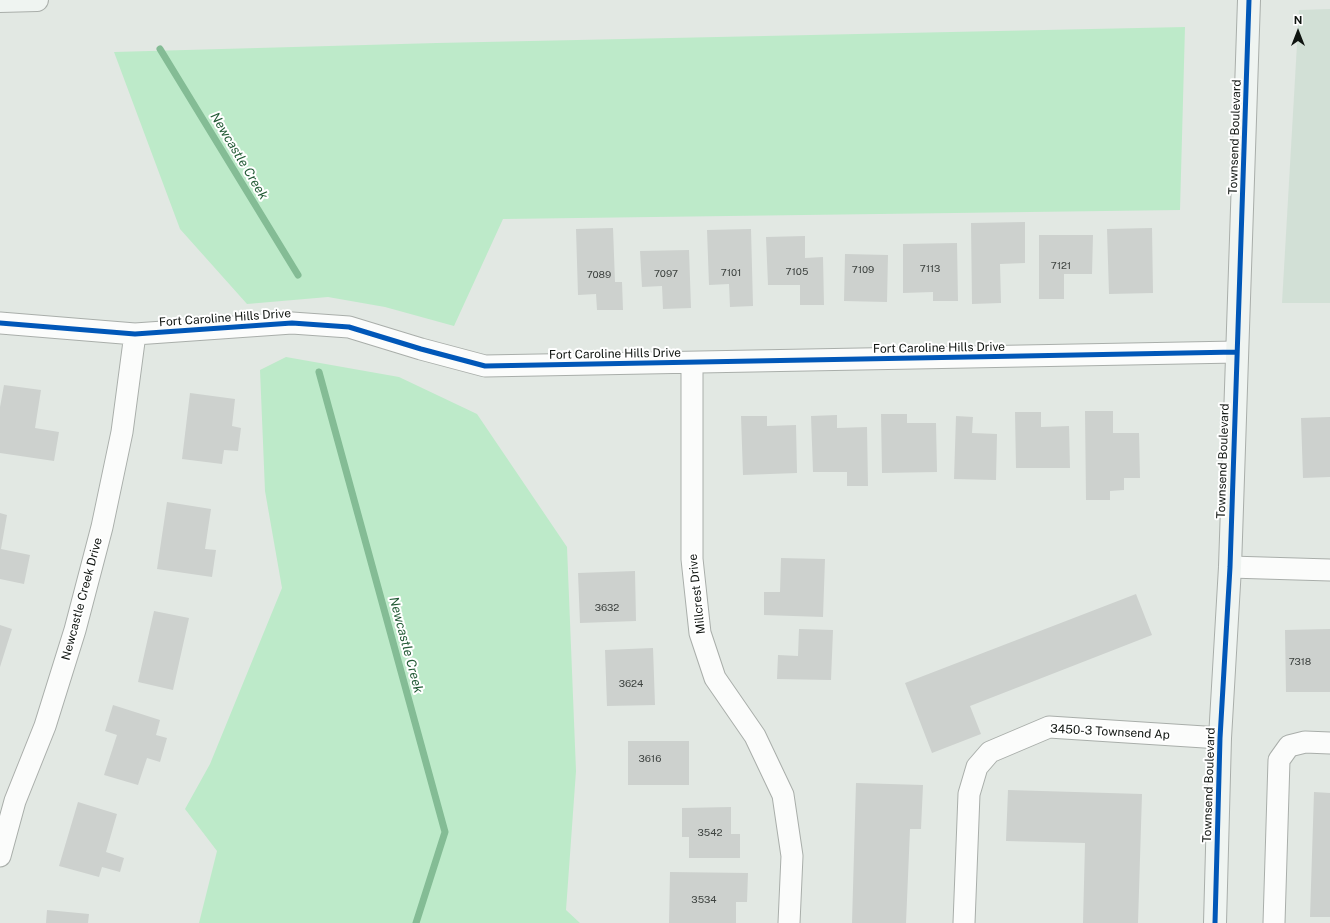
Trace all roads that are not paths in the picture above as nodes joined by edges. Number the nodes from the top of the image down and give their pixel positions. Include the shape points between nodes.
1 (13, 0) edge
2 (37, 0) edge
3 (1249, 0) edge
4 (0, 1) edge
5 (0, 322) edge
6 (135, 334) junction
7 (1237, 352) junction
8 (692, 363) junction
9 (1230, 567) junction
10 (1330, 570) edge
11 (1220, 738) junction
12 (1330, 743) edge
13 (0, 856) edge
14 (789, 923) edge
15 (964, 923) edge
16 (1215, 923) edge
17 (1274, 923) edge

1 - 2 street
1 - 4 street
3 - 7 street, Townsend Boulevard
5 - 6 street, Fort Caroline Hills Drive
6 - 8 street, Fort Caroline Hills Drive via 292,323 349,327 485,366
6 - 13 street, Newcastle Creek Drive via 122,432 102,527 75,630 45,726 15,801
7 - 8 street, Fort Caroline Hills Drive
7 - 9 street, Townsend Boulevard
8 - 14 street, Millcrest Drive via 692,559 700,633 715,678 755,736 783,795 792,856
9 - 10 street
9 - 11 street, Townsend Boulevard
11 - 15 street, 3450-3 Townsend Ap via 1049,727 990,752 977,767 969,794
11 - 16 street, Townsend Boulevard
12 - 17 street via 1305,742 1289,746 1279,760

